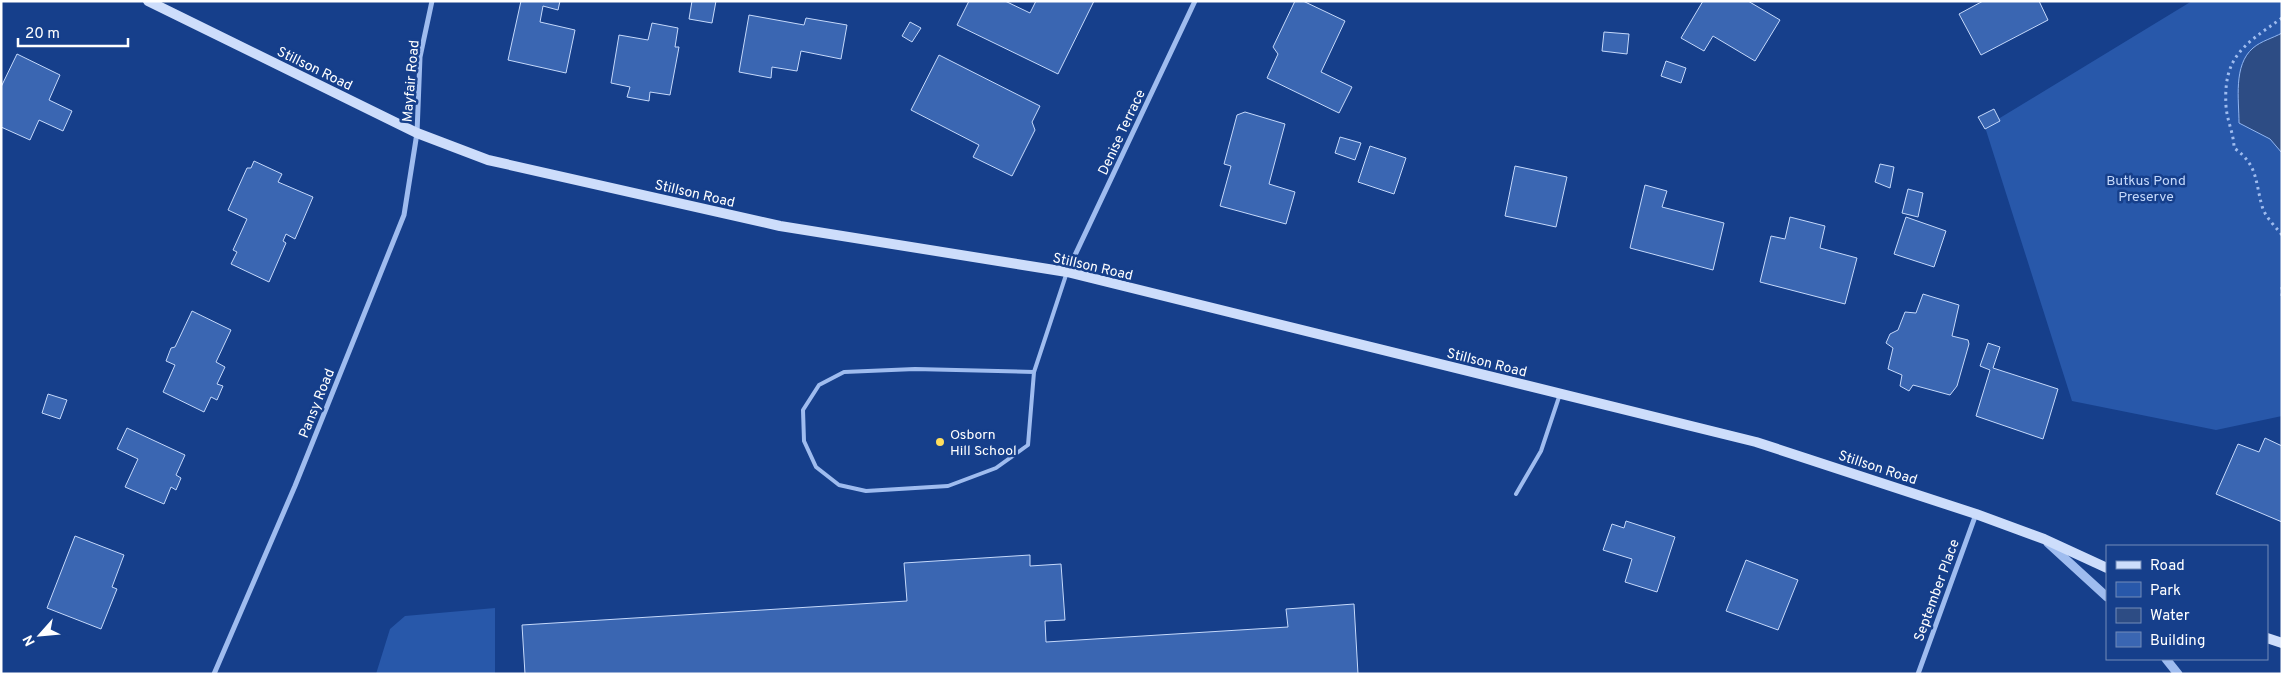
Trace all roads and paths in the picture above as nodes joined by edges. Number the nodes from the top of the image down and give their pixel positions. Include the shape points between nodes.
1 (148, 1) edge
2 (432, 1) edge
3 (1195, 1) edge
4 (2282, 18) edge
5 (417, 133) junction
6 (2282, 235) edge
7 (1067, 272) junction
8 (2282, 287) edge
9 (2282, 296) edge
10 (1034, 372) junction
11 (1560, 394) junction
12 (1516, 494) dead end
13 (1976, 514) junction
14 (2044, 539) junction
15 (2106, 568) edge
16 (2106, 596) edge
17 (2268, 638) edge
18 (2282, 643) edge
19 (2167, 660) edge
20 (214, 674) edge
21 (1918, 674) edge
22 (2178, 674) edge

1 - 5 main road, Stillson Road
2 - 5 street, Mayfair Road via 420,57
3 - 7 street, Denise Terrace
4 - 6 path via 2235,55 2226,77 2226,100 2234,148 2244,155 2257,176 2266,216
5 - 7 main road, Stillson Road via 488,160 780,226
5 - 20 street, Pansy Road via 404,215 295,486
7 - 10 lane
7 - 11 main road, Stillson Road
8 - 9 path
10 - 10 lane via 915,369 844,372 819,385 803,410 804,441 816,467 838,485 866,491 948,486 996,468 1028,445
11 - 12 lane via 1542,451
11 - 13 main road, Stillson Road via 1756,442
13 - 14 main road, Stillson Road
13 - 21 street, September Place
14 - 15 main road, Stillson Road
14 - 16 street, Stillson Road
17 - 18 main road
19 - 22 street

